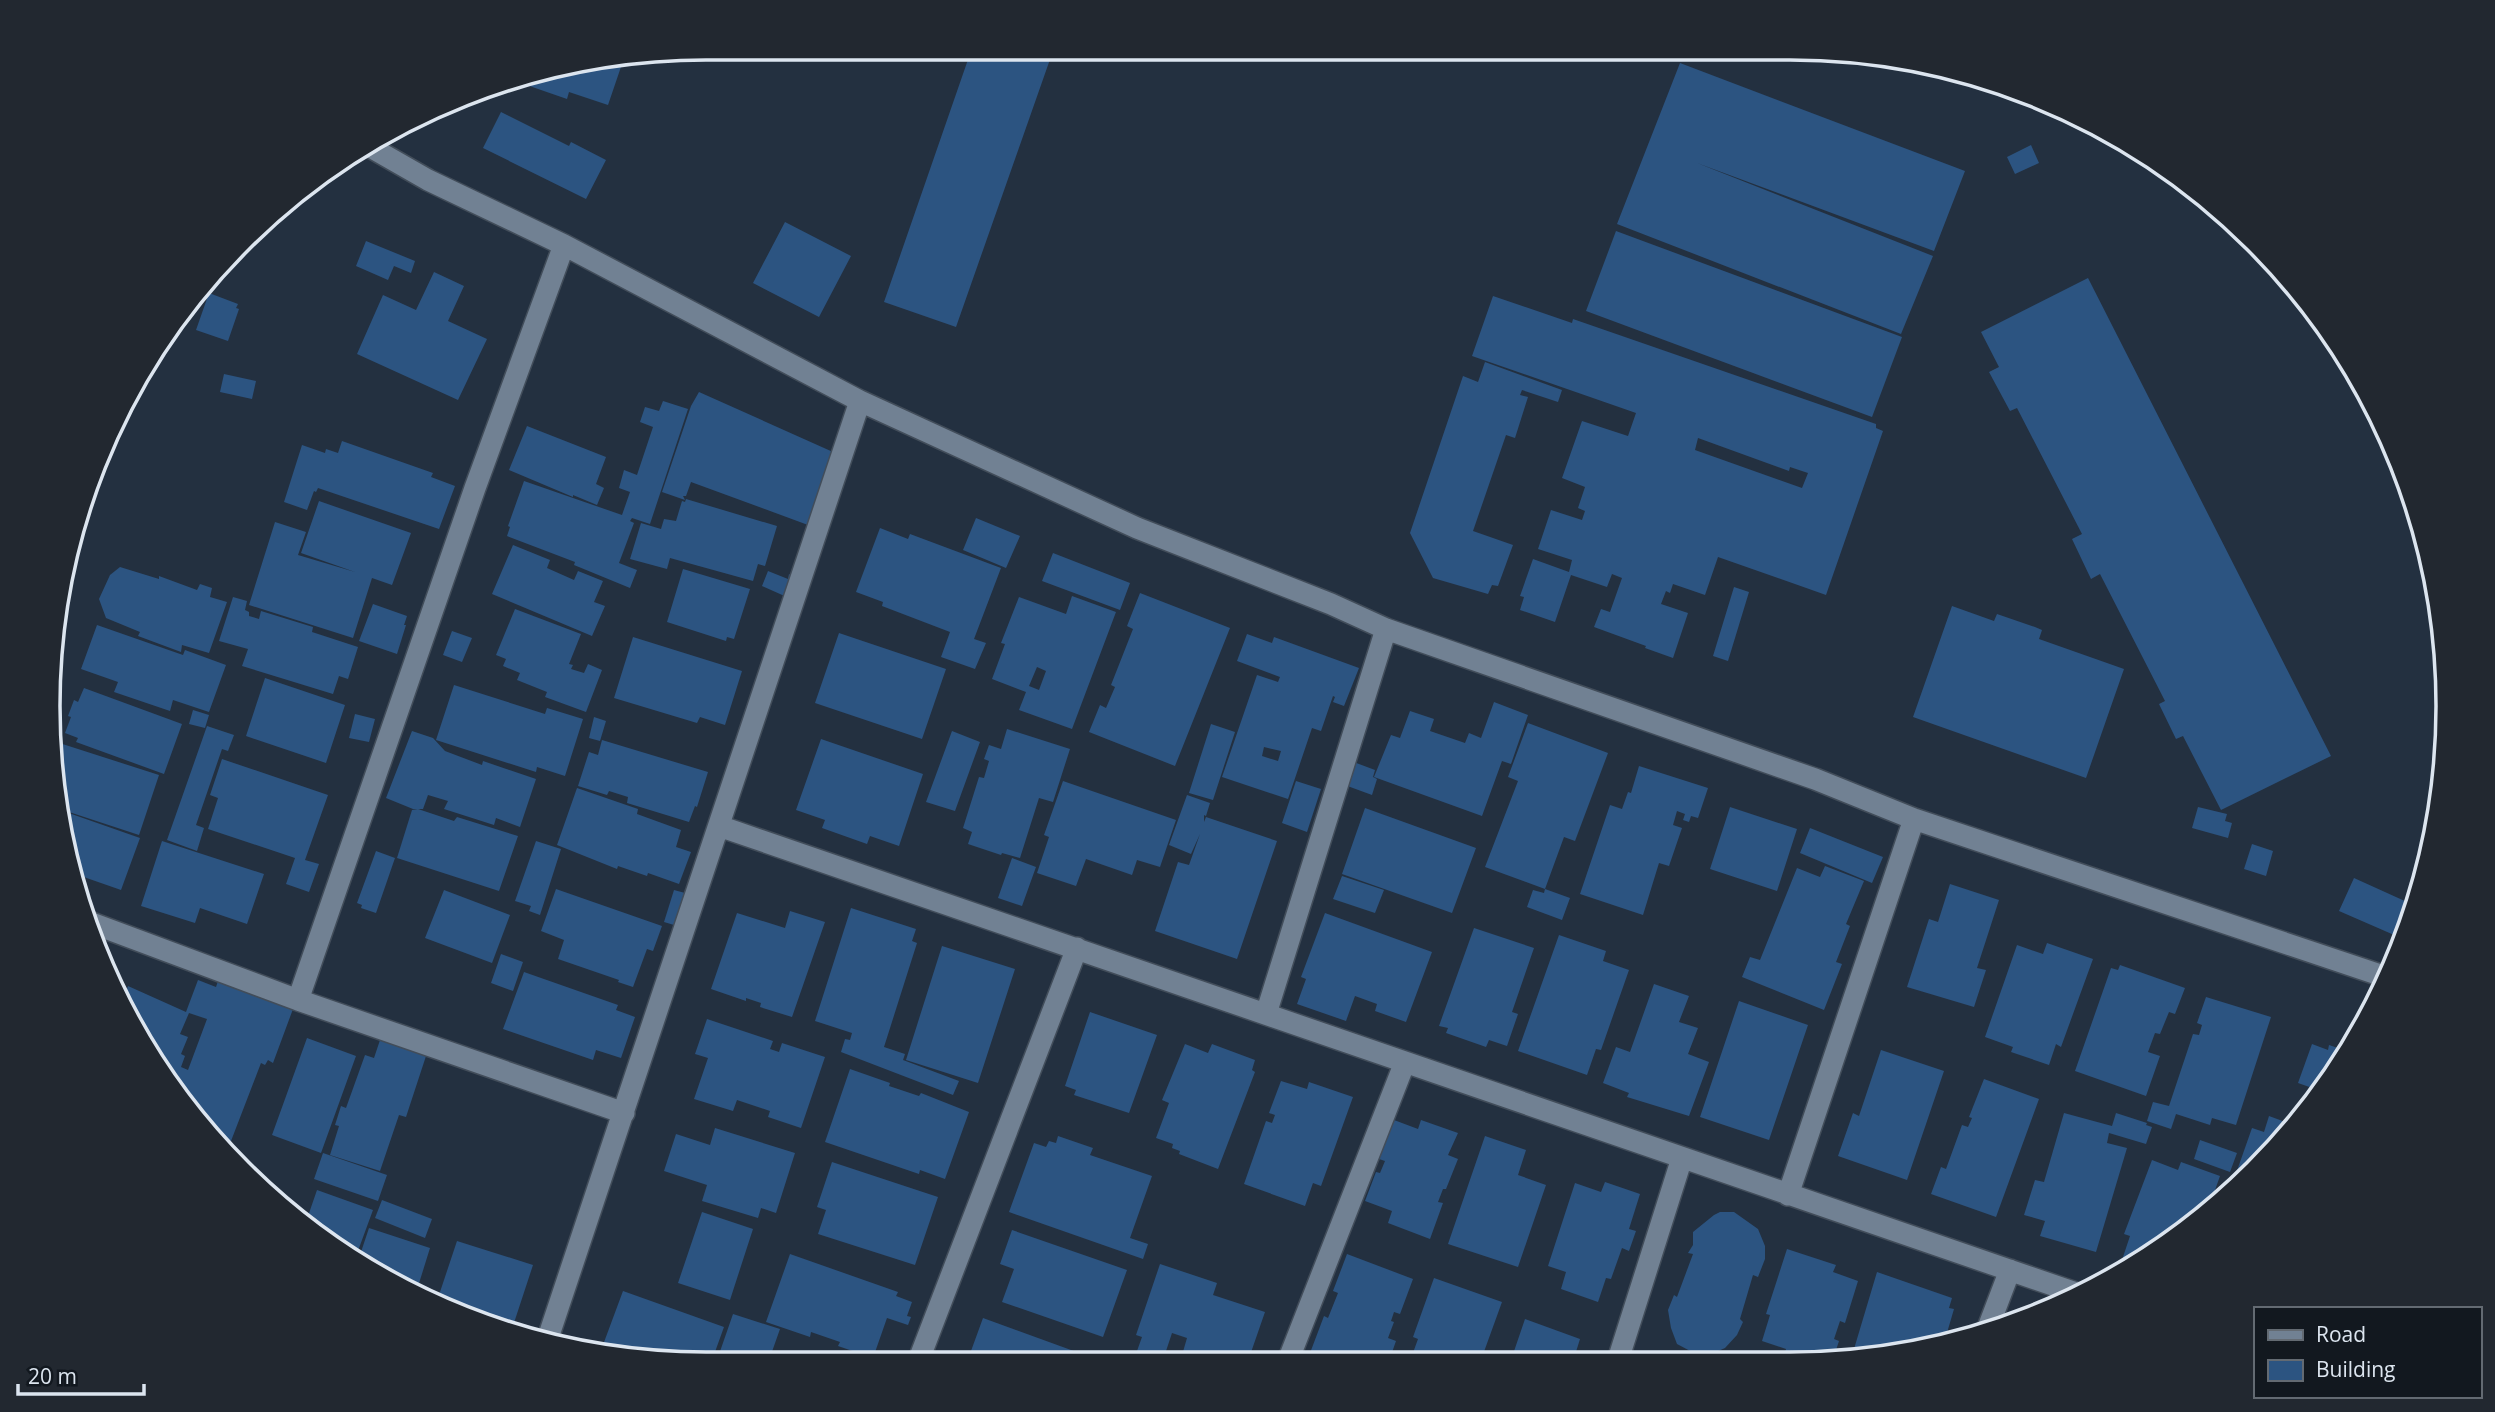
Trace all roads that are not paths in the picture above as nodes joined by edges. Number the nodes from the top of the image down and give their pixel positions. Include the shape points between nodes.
1 (376, 150) edge
2 (564, 245) junction
3 (860, 401) junction
4 (1386, 629) junction
5 (1914, 819) junction
6 (719, 826) junction
7 (98, 926) edge
8 (1077, 948) junction
9 (2377, 974) edge
10 (298, 1000) junction
11 (1266, 1014) junction
12 (1405, 1062) junction
13 (624, 1114) junction
14 (1682, 1158) junction
15 (1788, 1195) junction
16 (2010, 1270) junction
17 (2067, 1290) edge
18 (1991, 1320) edge
19 (550, 1333) edge
20 (922, 1352) edge
21 (1292, 1352) edge
22 (1621, 1352) edge

1 - 2 street
2 - 3 street
2 - 10 street
3 - 4 street via 1137,528
3 - 6 street
4 - 5 street via 1815,779
4 - 11 street
5 - 9 street
5 - 15 street
6 - 8 street
6 - 13 street
7 - 10 street
8 - 11 street
8 - 20 street
10 - 13 street
11 - 12 street
12 - 14 street
12 - 21 street
13 - 19 street
14 - 15 street
14 - 22 street
15 - 16 street
16 - 17 street
16 - 18 street

